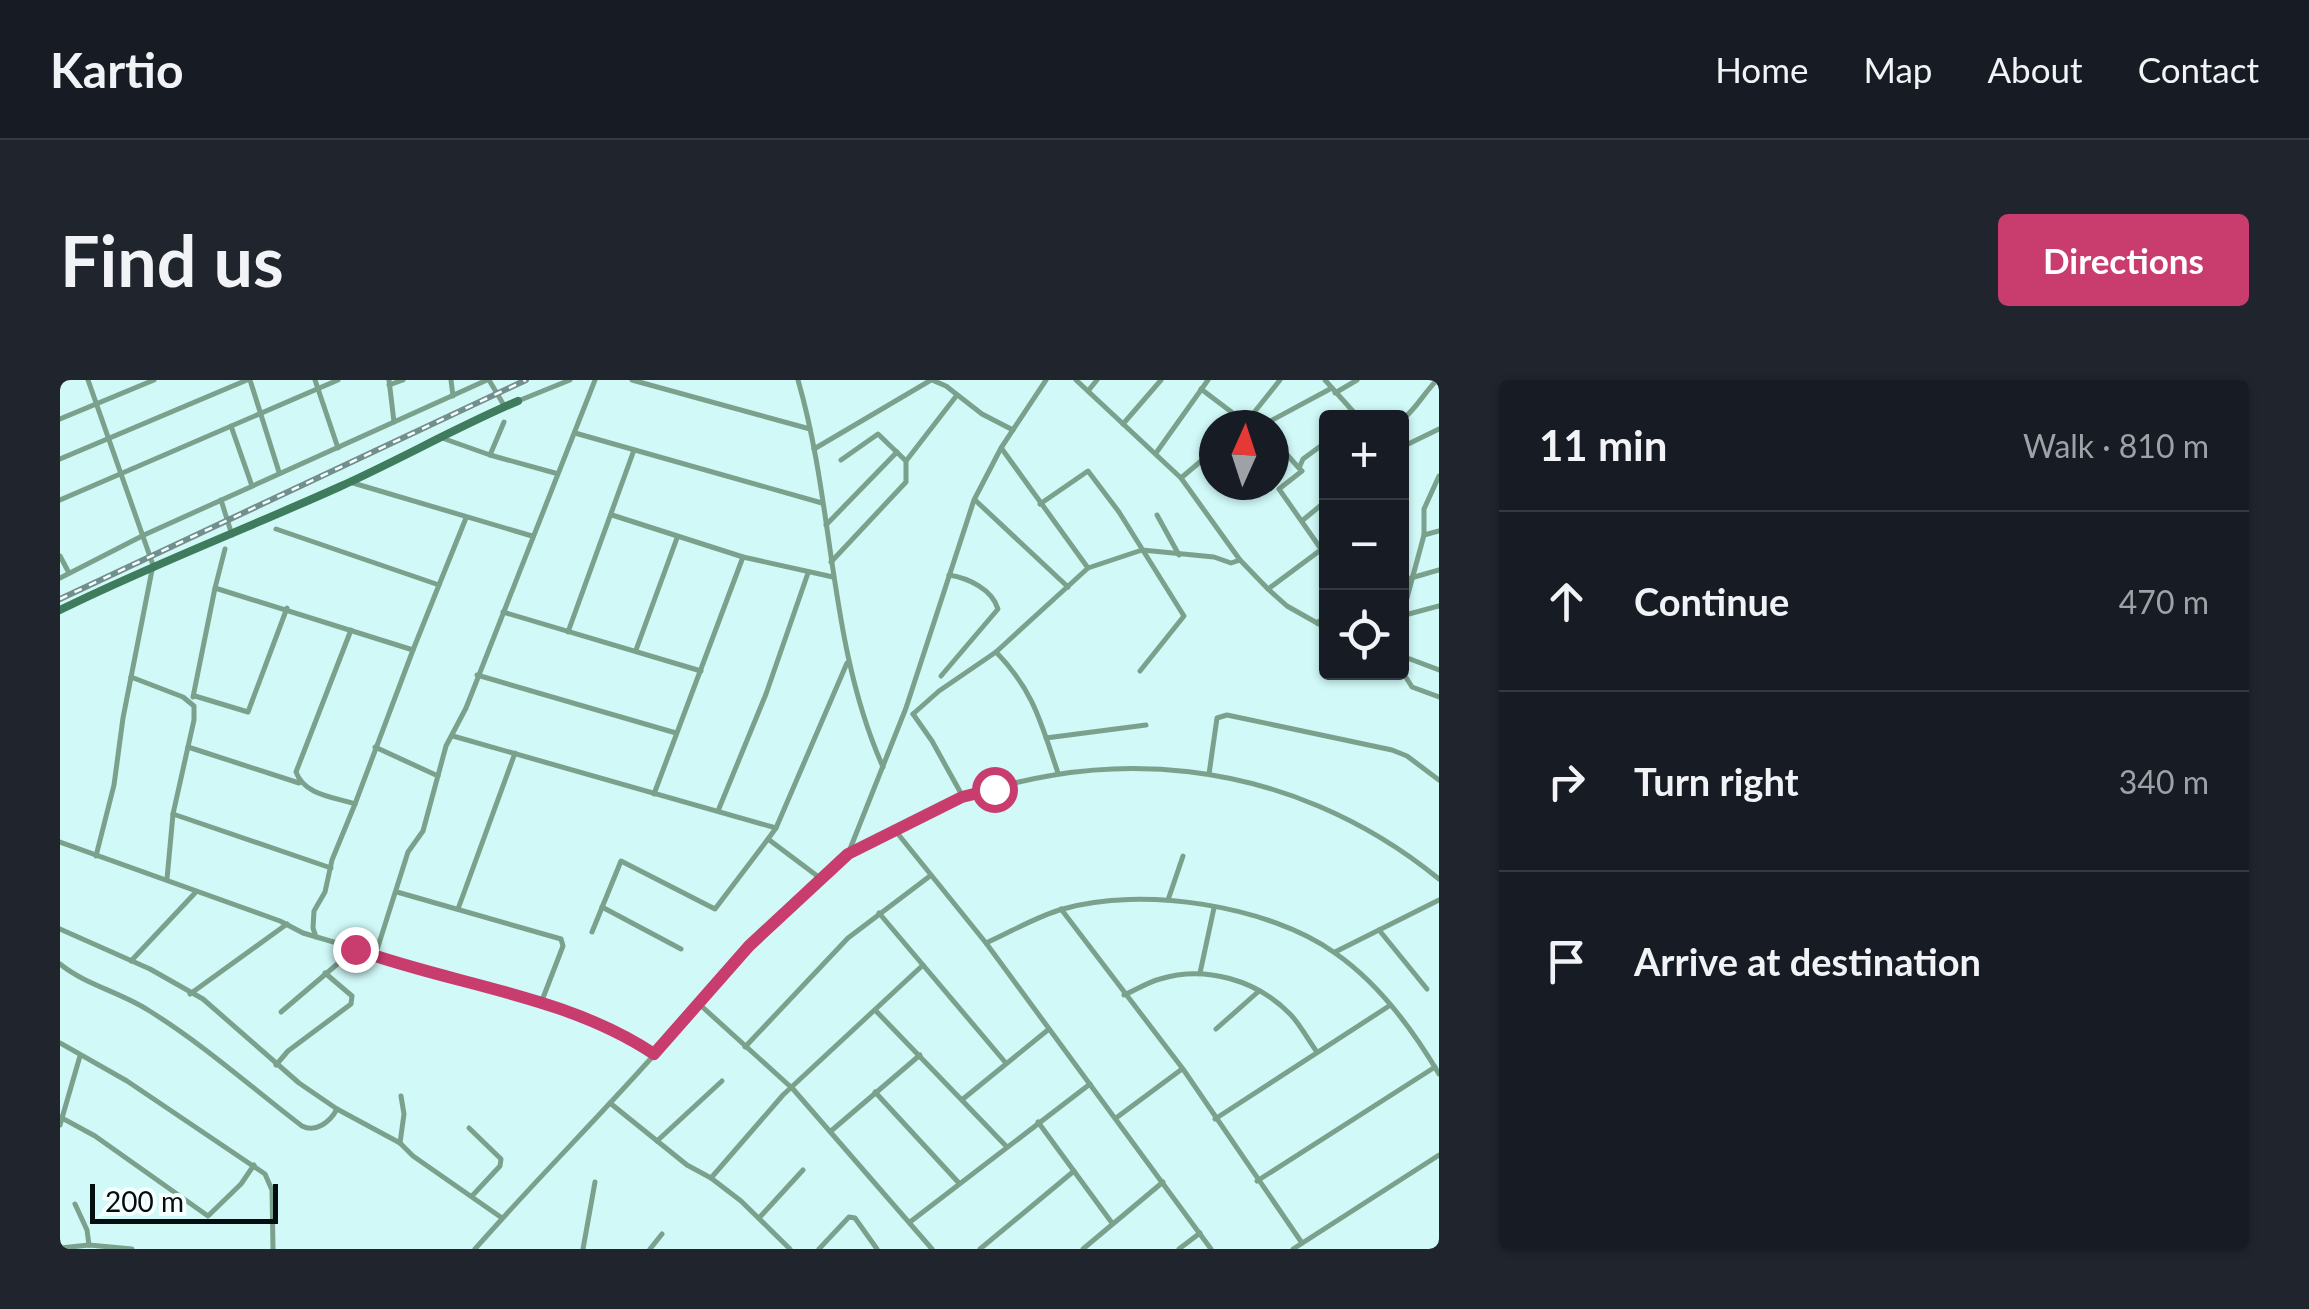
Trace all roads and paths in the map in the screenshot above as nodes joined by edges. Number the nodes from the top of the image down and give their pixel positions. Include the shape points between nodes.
1 (88, 380) edge
2 (154, 380) edge
3 (248, 380) edge
4 (315, 380) edge
5 (338, 380) edge
6 (403, 380) edge
7 (450, 380) edge
8 (488, 380) edge
9 (570, 380) edge
10 (594, 380) edge
11 (632, 380) edge
12 (931, 380) edge
13 (1046, 380) edge
14 (1076, 380) edge
15 (1098, 380) edge
16 (1162, 380) edge
17 (1208, 380) edge
18 (1280, 380) edge
19 (1325, 380) edge
20 (1357, 380) edge
21 (1437, 380) edge
22 (800, 381) edge
23 (389, 383) edge
24 (318, 389) junction
25 (1201, 389) junction
26 (1332, 391) junction
27 (1088, 392) junction
28 (957, 395) junction
29 (453, 396) junction
30 (518, 402) joint
31 (96, 404) junction
32 (505, 407) junction
33 (1227, 410) edge
34 (1256, 410) edge
35 (1349, 410) edge
36 (261, 412) junction
37 (1289, 412) edge
38 (1409, 415) edge
39 (60, 420) edge
40 (394, 422) junction
41 (504, 422) dead end
42 (1124, 424) junction
43 (231, 426) junction
44 (810, 429) junction
45 (1439, 429) edge
46 (1013, 430) junction
47 (574, 433) junction
48 (440, 437) junction
49 (109, 438) junction
50 (1409, 444) edge
51 (1319, 447) edge
52 (338, 448) junction
53 (1002, 448) junction
54 (814, 449) junction
55 (634, 450) junction
56 (897, 452) junction
57 (1156, 453) junction
58 (490, 455) junction
59 (1289, 458) edge
60 (60, 459) edge
61 (841, 460) dead end
62 (906, 462) junction
63 (1199, 463) edge
64 (1298, 468) junction
65 (122, 473) junction
66 (280, 474) junction
67 (556, 474) junction
68 (1439, 477) edge
69 (1181, 478) junction
70 (1289, 478) edge
71 (350, 482) junction
72 (252, 486) junction
73 (60, 500) edge
74 (221, 500) junction
75 (974, 500) junction
76 (1287, 500) edge
77 (822, 503) junction
78 (1040, 504) junction
79 (1319, 507) edge
80 (612, 515) junction
81 (1158, 515) dead end
82 (466, 518) junction
83 (1302, 520) junction
84 (825, 526) junction
85 (276, 529) dead end
86 (1439, 531) edge
87 (144, 535) junction
88 (1424, 535) junction
89 (232, 536) junction
90 (532, 536) junction
91 (677, 538) junction
92 (1319, 542) edge
93 (224, 550) dead end
94 (1142, 550) junction
95 (1319, 552) edge
96 (1179, 555) junction
97 (60, 556) edge
98 (744, 557) junction
99 (1240, 560) junction
100 (831, 562) junction
101 (153, 564) junction
102 (1088, 568) junction
103 (1439, 570) edge
104 (808, 573) junction
105 (68, 574) junction
106 (949, 575) junction
107 (833, 577) junction
108 (60, 578) edge
109 (1411, 578) junction
110 (439, 585) junction
111 (1068, 587) junction
112 (215, 588) junction
113 (1268, 589) junction
114 (1408, 590) edge
115 (1439, 606) edge
116 (287, 608) junction
117 (1409, 609) edge
118 (60, 610) edge
119 (503, 612) junction
120 (1317, 623) edge
121 (351, 630) junction
122 (568, 632) junction
123 (413, 650) junction
124 (636, 650) junction
125 (996, 652) junction
126 (1409, 659) edge
127 (847, 664) junction
128 (1439, 670) edge
129 (701, 671) junction
130 (1140, 671) dead end
131 (477, 675) junction
132 (941, 676) dead end
133 (131, 677) junction
134 (1408, 680) edge
135 (1439, 697) edge
136 (192, 698) junction
137 (906, 708) junction
138 (913, 714) junction
139 (1146, 726) dead end
140 (676, 733) junction
141 (453, 736) junction
142 (1046, 738) junction
143 (188, 747) junction
144 (375, 747) junction
145 (515, 753) junction
146 (883, 767) junction
147 (1058, 773) junction
148 (1210, 774) junction
149 (438, 776) junction
150 (1439, 780) edge
151 (302, 784) junction
152 (654, 794) junction
153 (962, 797) junction
154 (355, 804) junction
155 (718, 811) junction
156 (173, 814) junction
157 (776, 828) junction
158 (894, 829) junction
159 (768, 839) junction
160 (60, 842) edge
161 (848, 854) junction
162 (96, 856) junction
163 (1184, 856) dead end
164 (331, 868) junction
165 (930, 876) junction
166 (820, 878) junction
167 (167, 879) junction
168 (1439, 879) edge
169 (396, 892) junction
170 (195, 893) junction
171 (1439, 900) edge
172 (1168, 901) junction
173 (602, 907) junction
174 (458, 908) junction
175 (1214, 908) junction
176 (1060, 909) junction
177 (879, 913) junction
178 (287, 924) junction
179 (60, 929) edge
180 (1379, 930) junction
181 (592, 932) dead end
182 (316, 937) junction
183 (986, 943) junction
184 (355, 949) junction
185 (681, 949) dead end
186 (1335, 952) junction
187 (374, 956) junction
188 (131, 961) junction
189 (60, 964) edge
190 (923, 965) junction
191 (326, 973) junction
192 (1200, 974) junction
193 (1427, 989) dead end
194 (1259, 991) junction
195 (190, 994) junction
196 (1124, 995) junction
197 (541, 1003) junction
198 (698, 1003) junction
199 (1390, 1005) junction
200 (876, 1010) junction
201 (281, 1012) dead end
202 (1216, 1029) dead end
203 (1049, 1030) junction
204 (60, 1044) edge
205 (744, 1048) junction
206 (1316, 1052) junction
207 (654, 1054) junction
208 (81, 1055) junction
209 (920, 1056) junction
210 (1006, 1062) junction
211 (276, 1064) junction
212 (1183, 1069) junction
213 (1437, 1071) edge
214 (722, 1081) dead end
215 (1091, 1083) junction
216 (793, 1090) junction
217 (876, 1092) junction
218 (401, 1096) dead end
219 (963, 1099) junction
220 (610, 1103) junction
221 (337, 1110) junction
222 (1116, 1118) junction
223 (1215, 1118) junction
224 (61, 1120) edge
225 (1038, 1122) junction
226 (469, 1128) dead end
227 (830, 1132) junction
228 (657, 1140) junction
229 (400, 1143) junction
230 (1006, 1146) junction
231 (1439, 1155) edge
232 (254, 1165) junction
233 (803, 1170) dead end
234 (1074, 1171) junction
235 (711, 1178) junction
236 (1257, 1181) junction
237 (595, 1182) dead end
238 (959, 1182) junction
239 (1163, 1182) junction
240 (472, 1196) junction
241 (75, 1204) dead end
242 (502, 1218) junction
243 (759, 1218) junction
244 (910, 1222) junction
245 (1112, 1223) junction
246 (1200, 1233) junction
247 (662, 1234) dead end
248 (1302, 1243) junction
249 (91, 1247) edge
250 (60, 1248) edge
251 (984, 1248) edge
252 (131, 1249) edge
253 (272, 1249) edge
254 (475, 1249) edge
255 (583, 1249) edge
256 (650, 1249) edge
257 (790, 1249) edge
258 (819, 1249) edge
259 (877, 1249) edge
260 (932, 1249) edge
261 (1083, 1249) edge
262 (1180, 1249) edge
263 (1211, 1249) edge
264 (1293, 1249) edge

1 - 31 street
2 - 31 street
3 - 36 street
3 - 49 street
4 - 24 street
5 - 24 street
6 - 23 street
7 - 29 street
8 - 29 street
8 - 32 street
9 - 30 street
10 - 47 street
11 - 44 street
12 - 28 street
12 - 54 street
13 - 46 street
14 - 27 street
15 - 27 street
16 - 42 street
17 - 25 street
18 - 34 street
19 - 26 street
20 - 26 street
21 - 38 street
22 - 44 street
23 - 40 street
24 - 36 street
24 - 52 street
25 - 33 street
25 - 57 street
26 - 35 street
26 - 37 street
27 - 42 street
28 - 46 street
28 - 62 street
29 - 40 street
30 - 32 main road
31 - 39 street
31 - 49 street
32 - 48 main road
36 - 43 street
36 - 66 street
40 - 52 street
41 - 58 street
42 - 57 street
43 - 65 street
43 - 72 street
44 - 54 street
45 - 50 street
46 - 53 street
47 - 55 street
47 - 67 street
48 - 58 street
48 - 71 main road
49 - 60 street
49 - 65 street
51 - 64 street
52 - 66 street
53 - 75 street
53 - 78 street
54 - 77 street
55 - 77 street
55 - 80 street
56 - 61 street via 878,434
56 - 62 street
56 - 84 street
57 - 69 street
58 - 67 street
59 - 64 street
62 - 100 street via 906,482
63 - 69 street
64 - 70 street
65 - 73 street
65 - 87 street
66 - 72 street
67 - 90 street
68 - 88 street via 1424,509
69 - 99 street
71 - 82 street
71 - 89 main road
72 - 74 street
74 - 87 street
74 - 89 street
75 - 106 street
75 - 111 street
76 - 83 street
77 - 84 street
78 - 94 street via 1088,472
78 - 102 street
79 - 83 street
80 - 91 street
80 - 122 street
81 - 96 street
82 - 90 street
82 - 110 street
83 - 92 street
84 - 100 street
85 - 110 street
86 - 88 street
87 - 101 street
87 - 105 street
88 - 109 street
89 - 101 main road
90 - 119 street
91 - 98 street
91 - 124 street
93 - 112 street
94 - 96 street
94 - 102 street
94 - 130 street via 1184,616
95 - 113 street
96 - 99 street
97 - 105 street
98 - 104 street
98 - 129 street
99 - 113 street
100 - 107 street
101 - 118 main road
101 - 133 street
102 - 111 street
103 - 109 street
104 - 107 street
104 - 155 street
105 - 108 street
106 - 132 street via 977,584 998,609
106 - 137 street
107 - 127 street
109 - 114 street
110 - 123 street
111 - 125 street
112 - 116 street
112 - 136 street
113 - 120 street
115 - 117 street
116 - 121 street
116 - 136 street via 248,712
119 - 122 street
119 - 131 street
121 - 123 street
121 - 151 street via 297,765
122 - 124 street
123 - 144 street
124 - 129 street
125 - 138 street
125 - 142 street via 1019,676
126 - 128 street
127 - 146 street
127 - 157 street
129 - 140 street
131 - 140 street
131 - 141 street
133 - 136 street
133 - 162 street
134 - 135 street
136 - 143 street
137 - 138 street
137 - 146 street
138 - 153 street
139 - 142 street
140 - 152 street
141 - 145 street
141 - 149 street
142 - 147 street
143 - 151 street
143 - 156 street
144 - 149 street
144 - 154 street
145 - 152 street
145 - 174 street
146 - 161 street
147 - 148 street via 1146,766
147 - 153 street
148 - 150 street via 1217,718 1227,716 1359,740 1406,756
148 - 168 street via 1296,798 1351,823
149 - 169 street
151 - 154 street
152 - 155 street
153 - 158 street
154 - 164 street
155 - 157 street
156 - 164 street
156 - 167 street
157 - 159 street
158 - 161 street
158 - 165 street
159 - 166 street
159 - 173 street via 715,909 621,861
160 - 162 street
161 - 166 street
162 - 167 street
163 - 172 street
164 - 182 street via 314,911
165 - 177 street
165 - 183 street
166 - 198 street
167 - 170 street
169 - 174 street
169 - 187 street
170 - 178 street
170 - 188 street
171 - 180 street
172 - 175 street
172 - 176 street via 1120,897
173 - 181 street
173 - 185 street
174 - 197 street via 561,939
175 - 186 street via 1284,927
175 - 192 street
176 - 183 street
176 - 196 street
177 - 190 street
177 - 205 street
178 - 182 street
178 - 195 street
179 - 188 street
180 - 186 street
180 - 193 street
182 - 184 street
183 - 203 street
184 - 187 street
184 - 191 street
186 - 199 street
187 - 197 street
188 - 195 street
189 - 221 street via 158,1016 302,1126 326,1124
190 - 200 street
190 - 210 street
191 - 201 street
191 - 211 street via 348,990 351,1004
192 - 194 street
192 - 196 street via 1161,978
194 - 202 street
194 - 206 street via 1292,1015
195 - 211 street
196 - 212 street
197 - 207 street
198 - 205 street
198 - 207 street
199 - 206 street
199 - 213 street
200 - 209 street
200 - 216 street
203 - 210 street
203 - 215 street
204 - 208 street
205 - 216 street
206 - 223 street
207 - 220 street
208 - 224 street
208 - 232 street
209 - 217 street
209 - 219 street
210 - 219 street
211 - 221 street
212 - 222 street
212 - 223 street
213 - 236 street
214 - 228 street
215 - 222 street
215 - 225 street
216 - 227 street
216 - 235 street
217 - 227 street
217 - 238 street
218 - 229 street
219 - 230 street
220 - 228 street
220 - 242 street
221 - 229 street
222 - 239 street
223 - 236 street
224 - 232 street via 95,1136 208,1216
225 - 230 street
225 - 234 street
226 - 240 street via 501,1158
227 - 244 street
228 - 235 street
229 - 240 street
230 - 238 street
231 - 248 street
232 - 253 street via 272,1190
233 - 243 street
234 - 245 street
234 - 251 street
235 - 243 street
236 - 248 street
237 - 255 street
238 - 244 street
239 - 245 street
239 - 246 street
240 - 242 street
241 - 249 street
242 - 254 street
243 - 257 street
244 - 260 street
245 - 261 street
246 - 262 street
246 - 263 street
247 - 256 street
248 - 264 street
249 - 250 street
249 - 252 street
258 - 259 street via 850,1217

